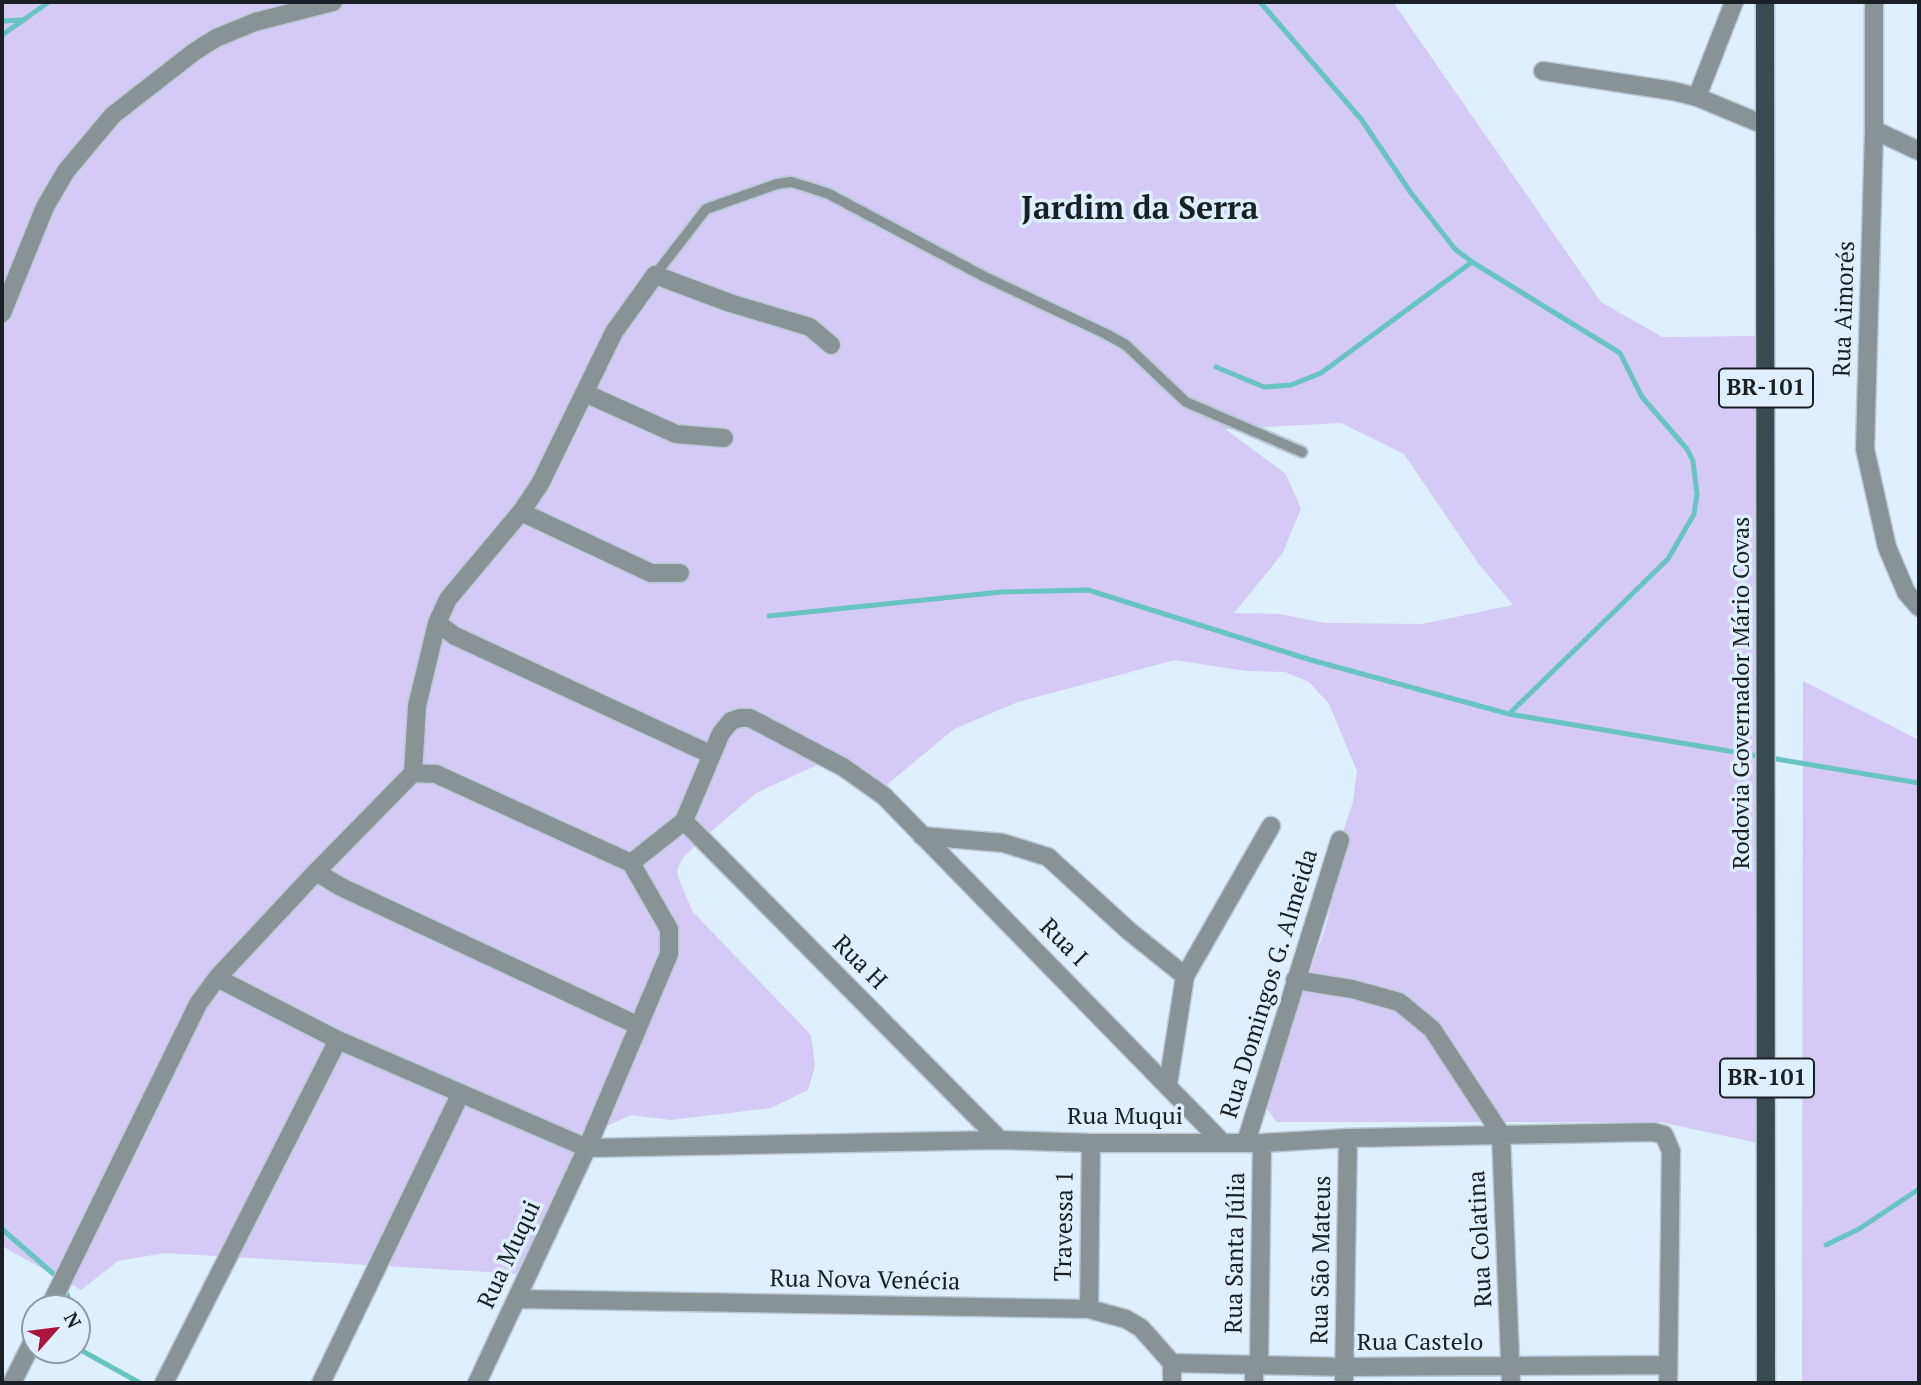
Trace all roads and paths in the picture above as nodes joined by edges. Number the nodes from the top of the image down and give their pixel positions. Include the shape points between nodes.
1 (333, 2) edge
2 (1734, 2) edge
3 (1765, 2) edge
4 (1874, 2) edge
5 (1543, 71) dead end
6 (1697, 97) junction
7 (1764, 125) junction
8 (1874, 130) junction
9 (1919, 150) edge
10 (655, 275) junction
11 (2, 313) edge
12 (831, 345) dead end
13 (587, 394) junction
14 (724, 438) dead end
15 (1302, 452) dead end
16 (521, 512) junction
17 (680, 573) dead end
18 (1919, 607) edge
19 (437, 623) junction
20 (712, 755) junction
21 (413, 772) junction
22 (684, 821) junction
23 (1271, 826) dead end
24 (922, 836) junction
25 (1340, 840) dead end
26 (631, 863) junction
27 (316, 872) junction
28 (1185, 976) junction
29 (216, 978) junction
30 (1295, 980) junction
31 (637, 1025) junction
32 (338, 1040) junction
33 (1168, 1084) junction
34 (460, 1095) junction
35 (1501, 1134) junction
36 (1348, 1138) junction
37 (1000, 1140) junction
38 (1221, 1141) junction
39 (1254, 1142) junction
40 (1091, 1143) junction
41 (587, 1148) junction
42 (56, 1294) edge
43 (517, 1299) junction
44 (1089, 1309) junction
45 (1172, 1363) junction
46 (22, 1364) edge
47 (1257, 1364) junction
48 (1667, 1365) junction
49 (1344, 1375) edge
50 (1511, 1375) edge
51 (12, 1383) edge
52 (164, 1383) edge
53 (321, 1383) edge
54 (477, 1383) edge
55 (1172, 1383) edge
56 (1254, 1383) edge
57 (1668, 1383) edge
58 (1766, 1383) edge

1 - 11 street via 255,22 216,38 113,115 66,171 45,208
2 - 6 street
3 - 7 main road, Rodovia Governador Mário Covas / BR-101
4 - 8 street, Rua Aimorés
5 - 6 street
6 - 7 street
7 - 58 main road, Rodovia Governador Mário Covas / BR-101
8 - 9 street
8 - 18 street, Rua Aimorés via 1865,449 1887,547 1906,592
10 - 12 street via 810,327
10 - 13 street via 614,332
10 - 15 lane via 698,215 713,204 791,182 829,194 983,276 1106,334 1126,345 1186,402
13 - 14 street via 676,434
13 - 16 street
16 - 17 street via 652,573
16 - 19 street via 448,599
19 - 20 street via 455,636
19 - 21 street via 417,706
20 - 22 street
20 - 24 street, Rua I via 731,721 750,719 868,782
21 - 26 street via 436,774
21 - 27 street
22 - 26 street
22 - 37 street, Rua H
23 - 28 street, Rua Domingos G. Almeida
24 - 28 street via 1003,842 1048,857 1129,932
24 - 33 street, Rua I
25 - 30 street, Rua Domingos G. Almeida
26 - 31 street, Rua Muqui via 669,929 669,954
27 - 29 street
27 - 31 street
28 - 33 street, Rua Domingos G. Almeida
29 - 32 street
29 - 42 street via 198,1004
30 - 35 street via 1399,1002 1432,1029
30 - 39 street, Rua Domingos G. Almeida
31 - 41 street, Rua Muqui
32 - 34 street
32 - 52 street
33 - 38 street, Rua I
34 - 41 street
34 - 53 street
35 - 36 street, Rua Muqui
35 - 48 street, Rua Muqui via 1664,1135 1671,1151
35 - 50 street, Rua Colatina
36 - 39 street, Rua Muqui
36 - 49 street, Rua São Mateus
37 - 40 street, Rua Muqui
37 - 41 street, Rua Muqui
38 - 39 street, Rua Muqui
38 - 40 street, Rua Muqui
39 - 47 street, Rua Santa Júlia
40 - 44 street, Travessa 1
41 - 43 street, Rua Muqui
43 - 44 street, Rua Nova Venécia
43 - 54 street, Rua Muqui
44 - 45 street, Rua Nova Venécia via 1141,1328
45 - 47 street, Rua Castelo
45 - 55 street
46 - 51 street
47 - 49 street, Rua Castelo
47 - 56 street, Rua Santa Júlia
48 - 50 street, Rua Castelo
48 - 57 street
49 - 50 street, Rua Castelo

